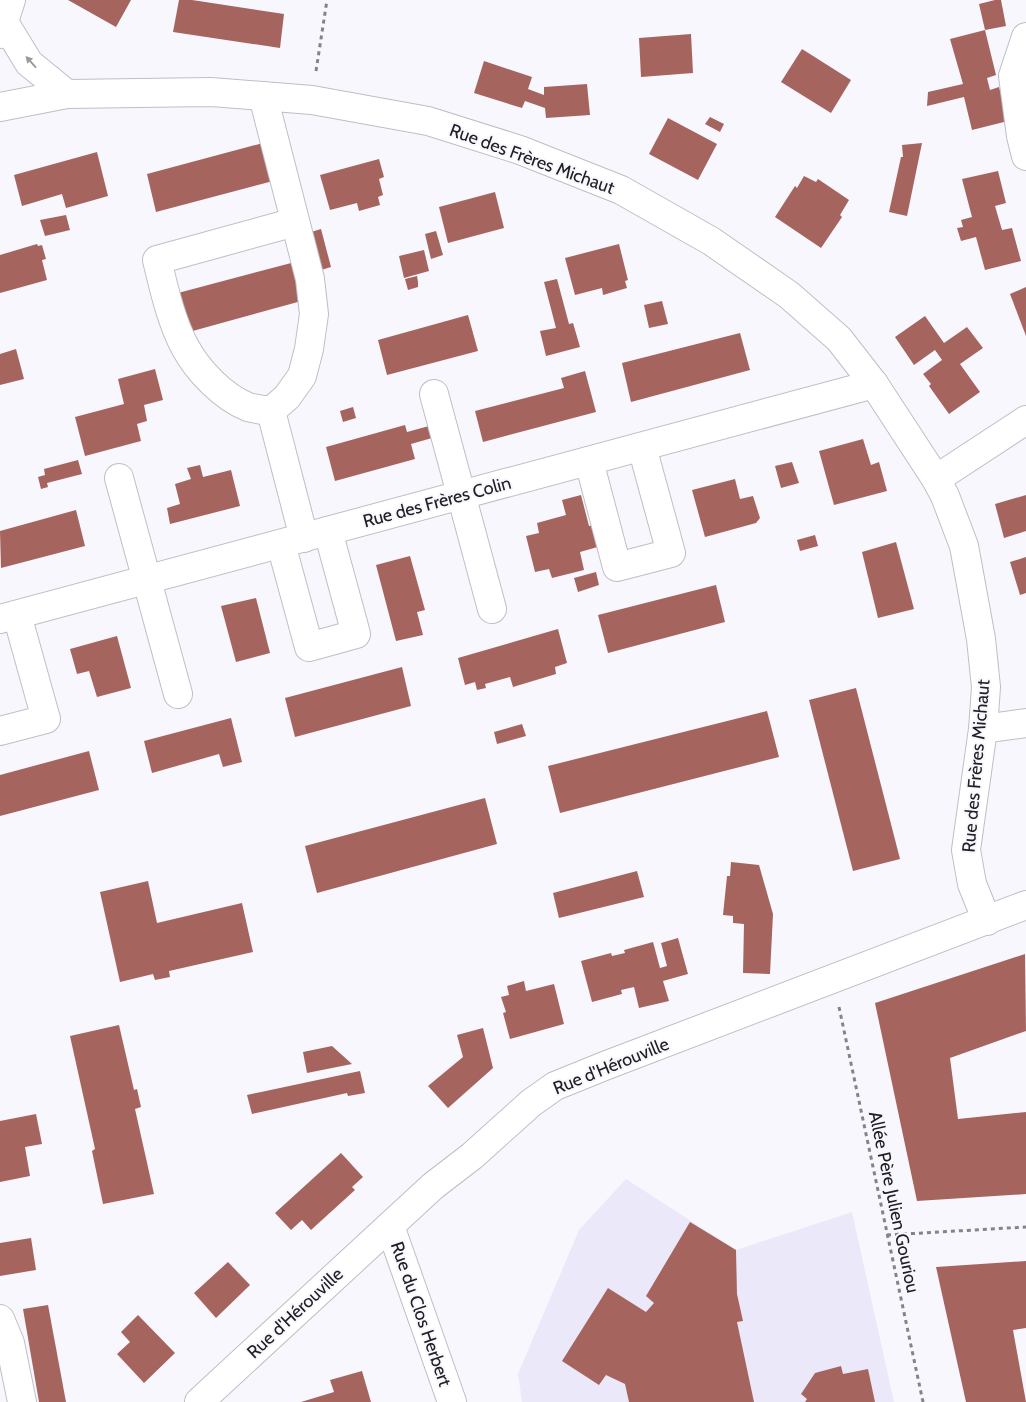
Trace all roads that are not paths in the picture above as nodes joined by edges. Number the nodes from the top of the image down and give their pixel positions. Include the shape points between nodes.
1 (5, 19) edge
2 (1026, 37) edge
3 (68, 94) junction
4 (263, 96) junction
5 (0, 107) edge
6 (1026, 156) edge
7 (295, 222) junction
8 (874, 384) junction
9 (434, 394) dead end
10 (270, 411) junction
11 (1026, 420) edge
12 (642, 446) junction
13 (589, 461) junction
14 (119, 478) dead end
15 (936, 480) junction
16 (461, 495) junction
17 (304, 538) junction
18 (147, 580) junction
19 (492, 609) dead end
20 (9, 617) edge
21 (178, 694) dead end
22 (1026, 723) edge
23 (983, 729) junction
24 (0, 731) edge
25 (1026, 906) edge
26 (987, 921) junction
27 (390, 1226) junction
28 (0, 1319) edge
29 (22, 1402) edge
30 (199, 1402) edge
31 (452, 1402) edge

3 -> 1 street via 29,63
2 - 6 street via 1012,76
3 - 4 street, Rue des Frères Michaut via 211,92
3 - 5 street, Rue des Frères Michaut
4 - 7 street
4 - 8 street, Rue des Frères Michaut via 312,100 428,121 520,150 621,190 711,241 788,294 839,339
7 - 10 street via 310,279 314,314 312,334 302,376 287,397
7 - 10 street via 157,260 185,348 226,396 249,407
8 - 12 street, Rue des Frères Colin
8 - 15 street, Rue des Frères Michaut
9 - 16 street
10 - 17 street
11 - 15 street
12 - 13 street, Rue des Frères Colin
12 - 13 street via 670,553 617,567
13 - 16 street, Rue des Frères Colin
14 - 18 street
15 - 23 street, Rue des Frères Michaut via 964,546 986,687
16 - 17 street, Rue des Frères Colin
16 - 19 street
17 - 18 street, Rue des Frères Colin
18 - 20 street, Rue des Frères Colin
18 - 21 street
20 - 24 street via 46,719
22 - 23 street
23 - 26 street, Rue des Frères Michaut via 966,850 972,884
25 - 26 street, Rue d'Hérouville
26 - 27 street, Rue d'Hérouville via 554,1086 433,1186
27 - 30 street, Rue d'Hérouville
27 - 31 street, Rue du Clos Herbert
28 - 29 street via 10,1343

